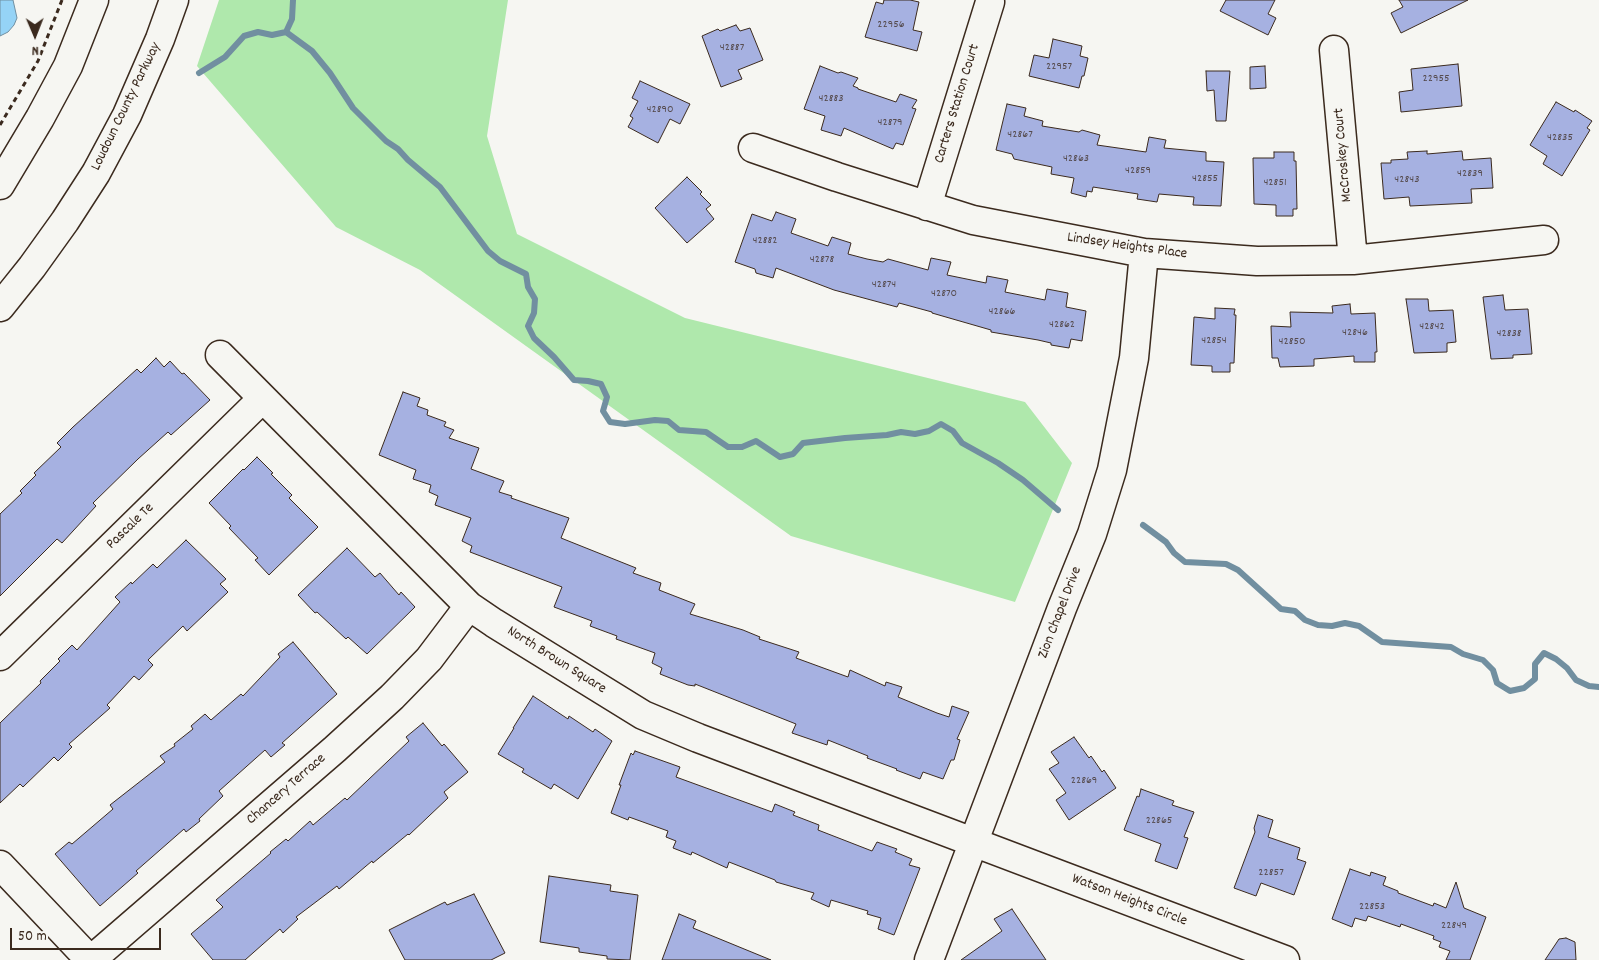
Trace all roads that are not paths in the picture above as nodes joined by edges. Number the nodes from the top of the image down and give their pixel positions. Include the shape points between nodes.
1 (94, 0) edge
2 (174, 0) edge
3 (990, 2) dead end
4 (1334, 50) dead end
5 (753, 148) dead end
6 (0, 185) edge
7 (927, 206) junction
8 (1544, 240) dead end
9 (1144, 252) junction
10 (1353, 260) junction
11 (0, 307) edge
12 (220, 355) dead end
13 (262, 399) junction
14 (469, 606) junction
15 (0, 656) edge
16 (974, 842) junction
17 (0, 865) edge
18 (90, 960) edge
19 (929, 960) edge
20 (1285, 960) edge

1 - 6 street via 68,66
2 - 11 street, Loudoun County Parkway via 127,115 96,173 38,259
3 - 7 street, Carters Station Court
4 - 10 street, McCroskey Court
5 - 7 street, Lindsey Heights Place
7 - 9 street, Lindsey Heights Place via 973,220
8 - 10 street, Lindsey Heights Place
9 - 10 street, Lindsey Heights Place via 1257,261
9 - 16 street, Zion Chapel Drive via 1134,358 1112,470 1092,534
12 - 13 street, North Brown Square
13 - 14 street, North Brown Square
13 - 15 street, Pascale Te
14 - 16 street, North Brown Square via 643,715
14 - 18 street, Chancery Terrace via 429,659 392,697
16 - 19 street, Zion Chapel Drive
16 - 20 street, Watson Heights Circle
17 - 18 street

